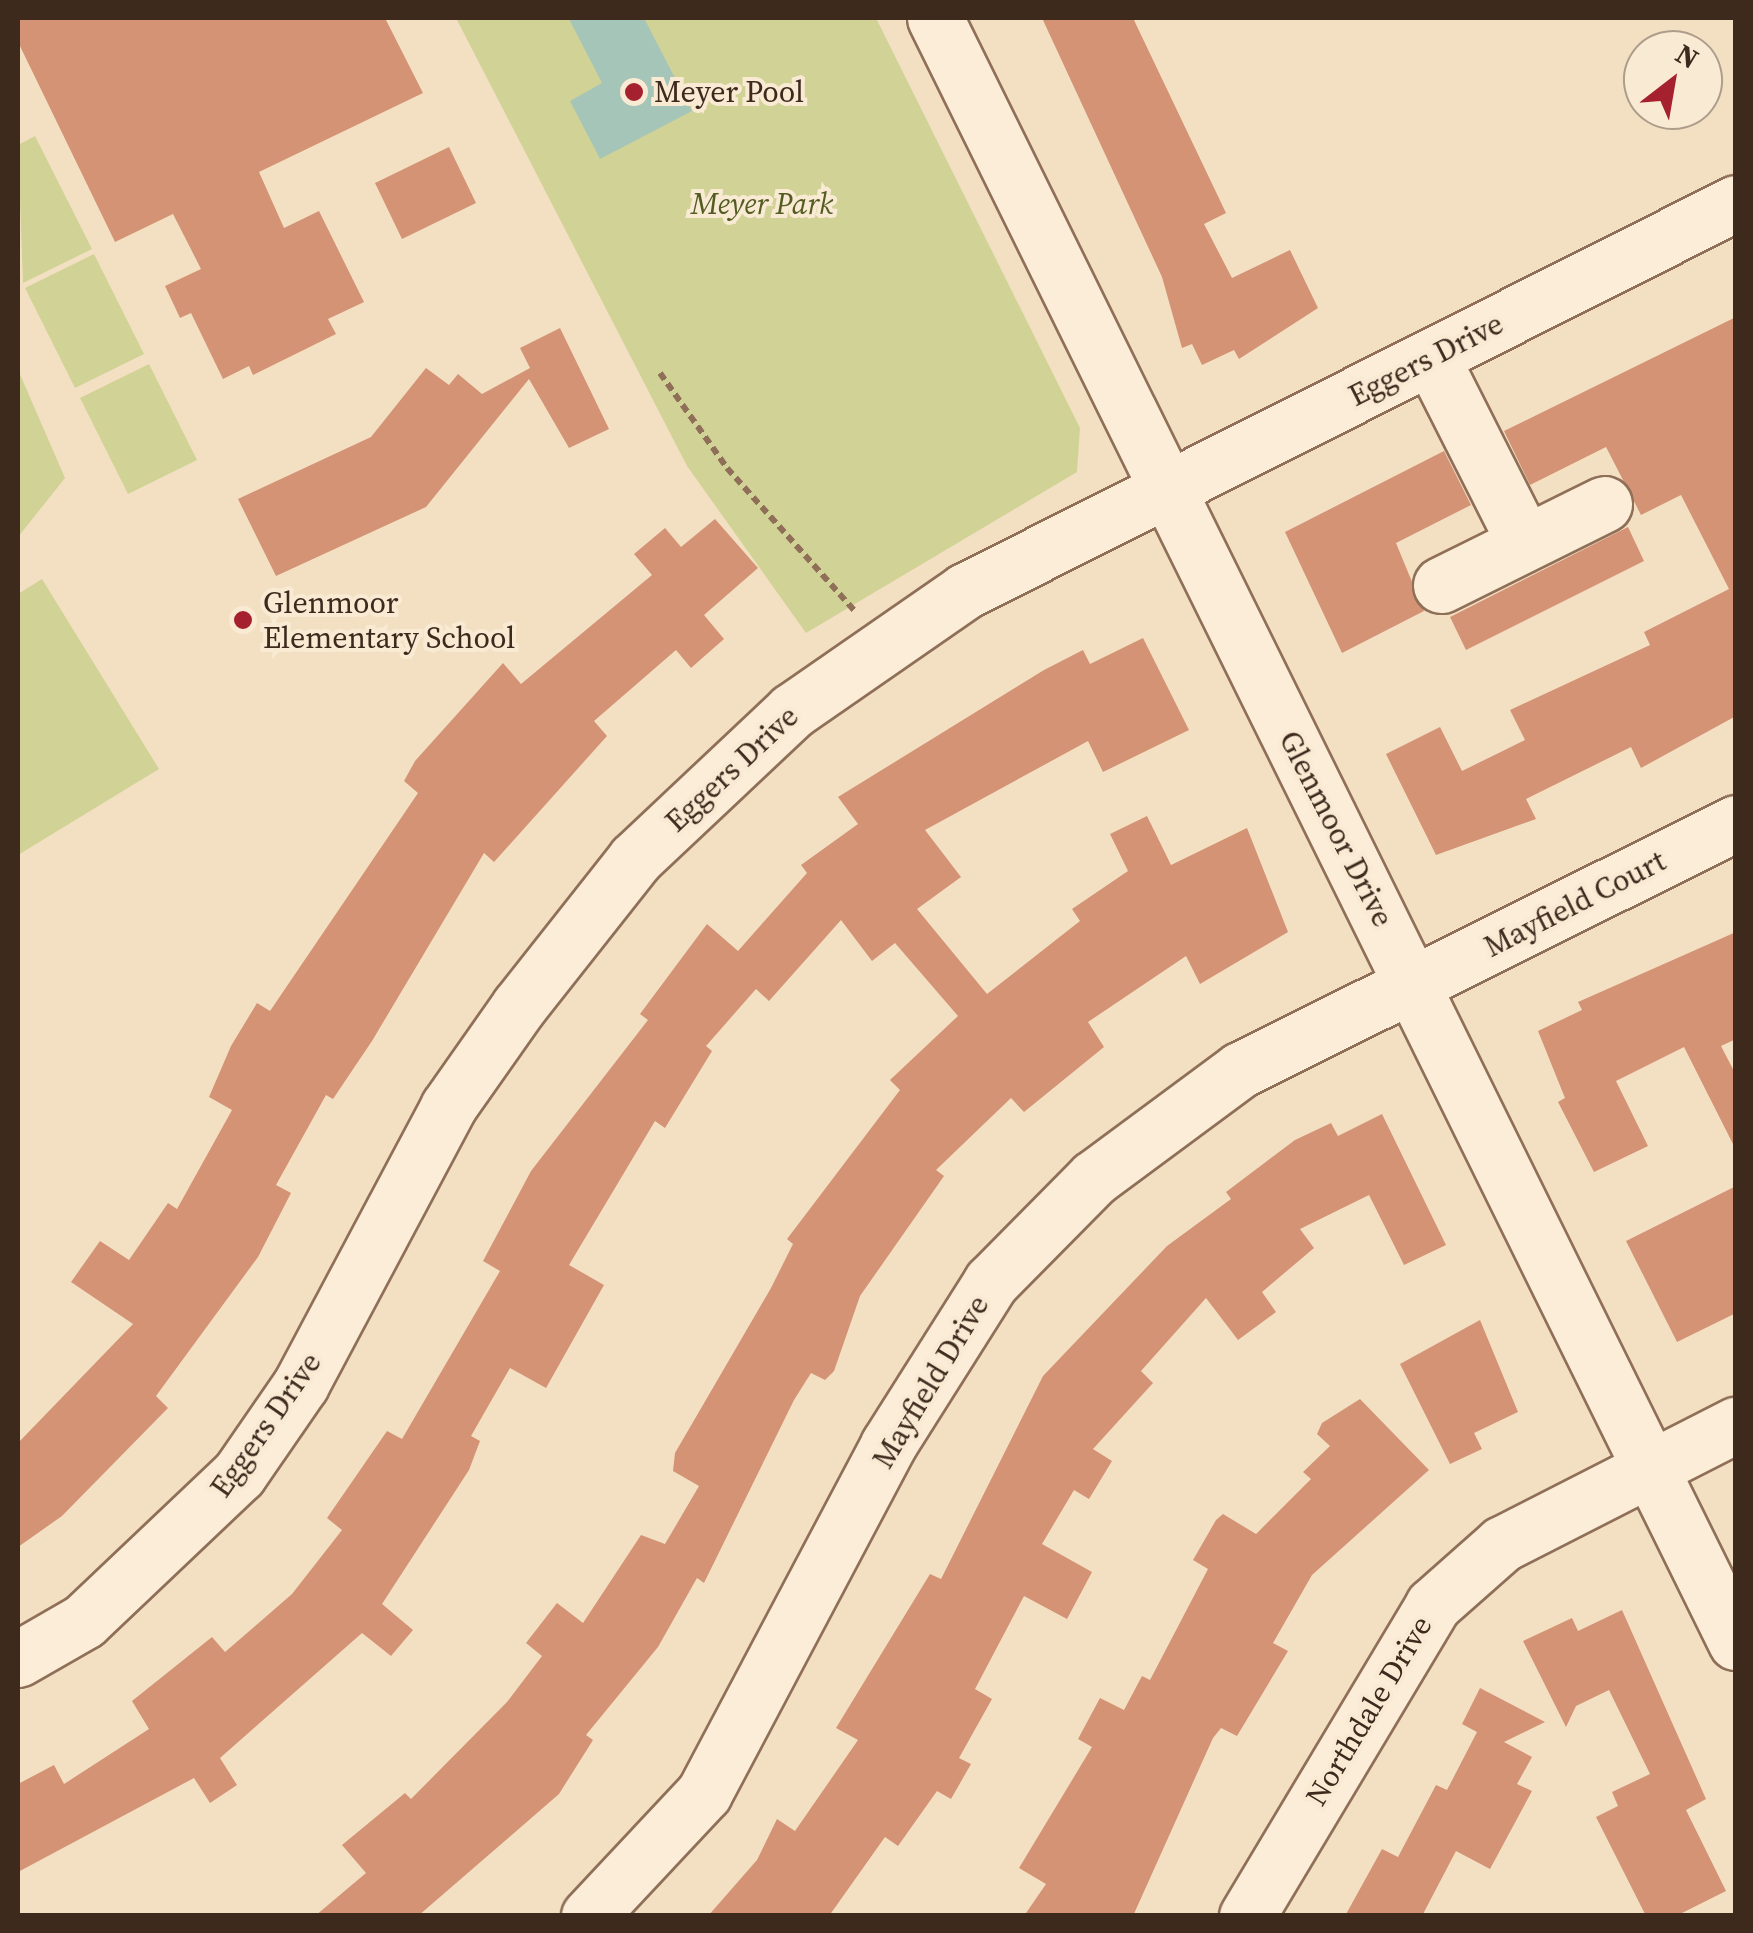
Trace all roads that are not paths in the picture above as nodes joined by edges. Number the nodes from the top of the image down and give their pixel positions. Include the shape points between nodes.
1 (935, 18) edge
2 (1736, 203) edge
3 (1431, 357) junction
4 (1166, 491) junction
5 (1604, 504) dead end
6 (1525, 543) junction
7 (1440, 585) dead end
8 (1736, 823) edge
9 (1414, 984) junction
10 (1736, 1425) edge
11 (1646, 1466) junction
12 (1736, 1642) edge
13 (18, 1659) edge
14 (589, 1916) edge
15 (1247, 1916) edge

1 - 4 street, Glenmoor Drive
2 - 3 street, Eggers Drive
3 - 4 street, Eggers Drive
3 - 6 street
4 - 9 street, Glenmoor Drive
4 - 13 street, Eggers Drive via 965,591 792,711 635,858 448,1107 302,1384 239,1474 84,1622
5 - 6 street
6 - 7 street
8 - 9 street, Mayfield Court
9 - 11 street, Glenmoor Drive
9 - 14 street, Mayfield Drive via 1240,1070 1094,1178 991,1282 888,1445 704,1794
10 - 11 street, Northdale Drive
11 - 12 street, Glenmoor Drive
11 - 15 street, Northdale Drive via 1502,1544 1433,1605

